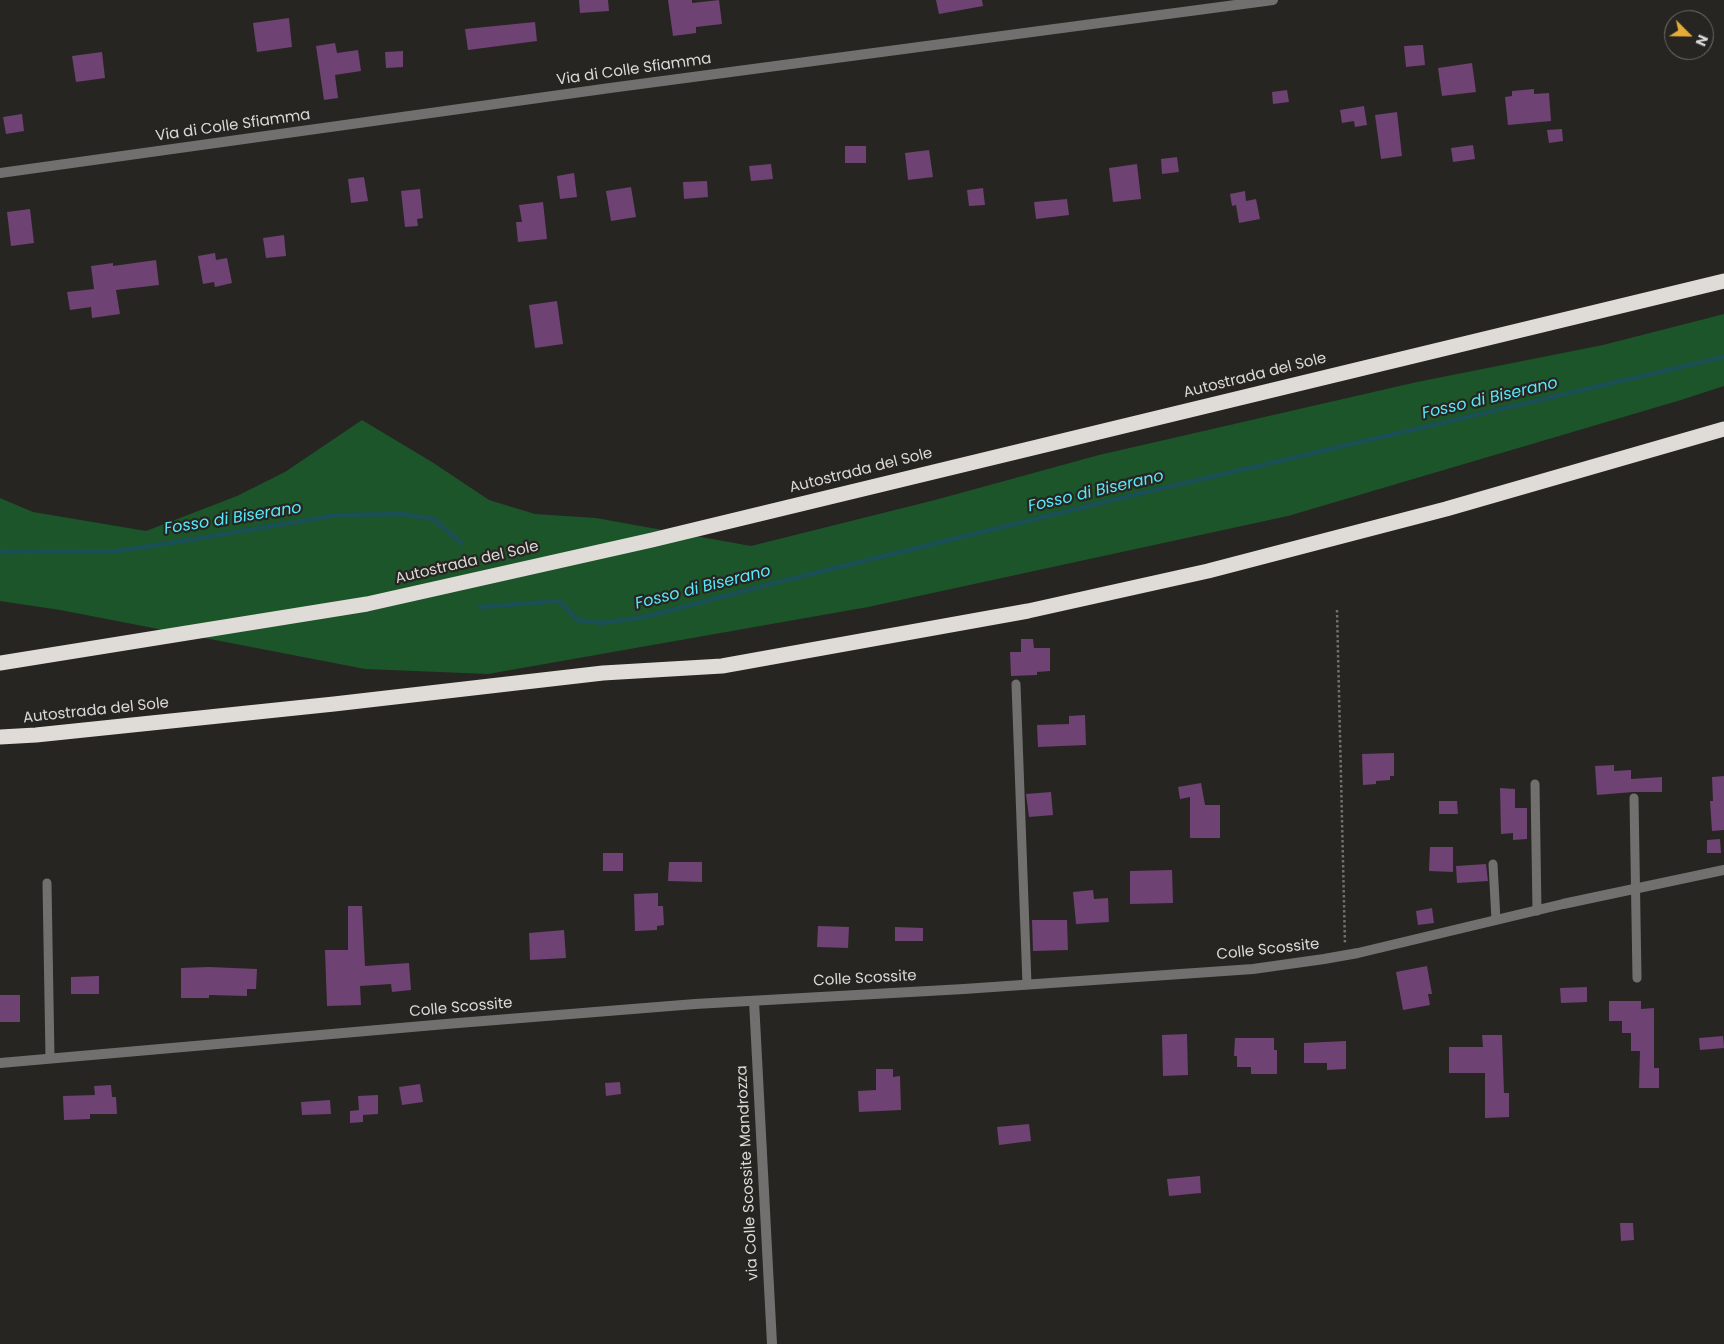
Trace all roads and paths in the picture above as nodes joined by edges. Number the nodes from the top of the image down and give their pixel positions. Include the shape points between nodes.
1 (1273, 0) edge
2 (0, 173) edge
3 (1724, 281) edge
4 (1724, 429) edge
5 (1337, 610) dead end
6 (0, 663) edge
7 (1016, 684) dead end
8 (0, 737) edge
9 (1535, 784) dead end
10 (1634, 798) dead end
11 (1493, 864) dead end
12 (1724, 870) edge
13 (47, 883) dead end
14 (1635, 889) junction
15 (1537, 911) junction
16 (1496, 920) junction
17 (1345, 955) junction
18 (1637, 978) dead end
19 (1027, 984) junction
20 (754, 1001) junction
21 (50, 1058) junction
22 (0, 1062) edge
23 (772, 1344) edge

1 - 2 street, Via di Colle Sfiamma
3 - 6 highway, Autostrada del Sole via 652,540 367,604
4 - 8 highway, Autostrada del Sole via 1446,509 1208,570 1028,611 722,666 603,673
5 - 17 path
7 - 19 lane
9 - 15 lane
10 - 14 lane
11 - 16 lane
12 - 14 street, Colle Scossite
13 - 21 lane
14 - 15 street, Colle Scossite
14 - 18 lane
15 - 16 street, Colle Scossite
16 - 17 street, Colle Scossite
17 - 19 street, Colle Scossite via 1252,969
19 - 20 street, Colle Scossite
20 - 21 street, Colle Scossite
20 - 23 street, via Colle Scossite Mandrozza
21 - 22 street, Colle Scossite

